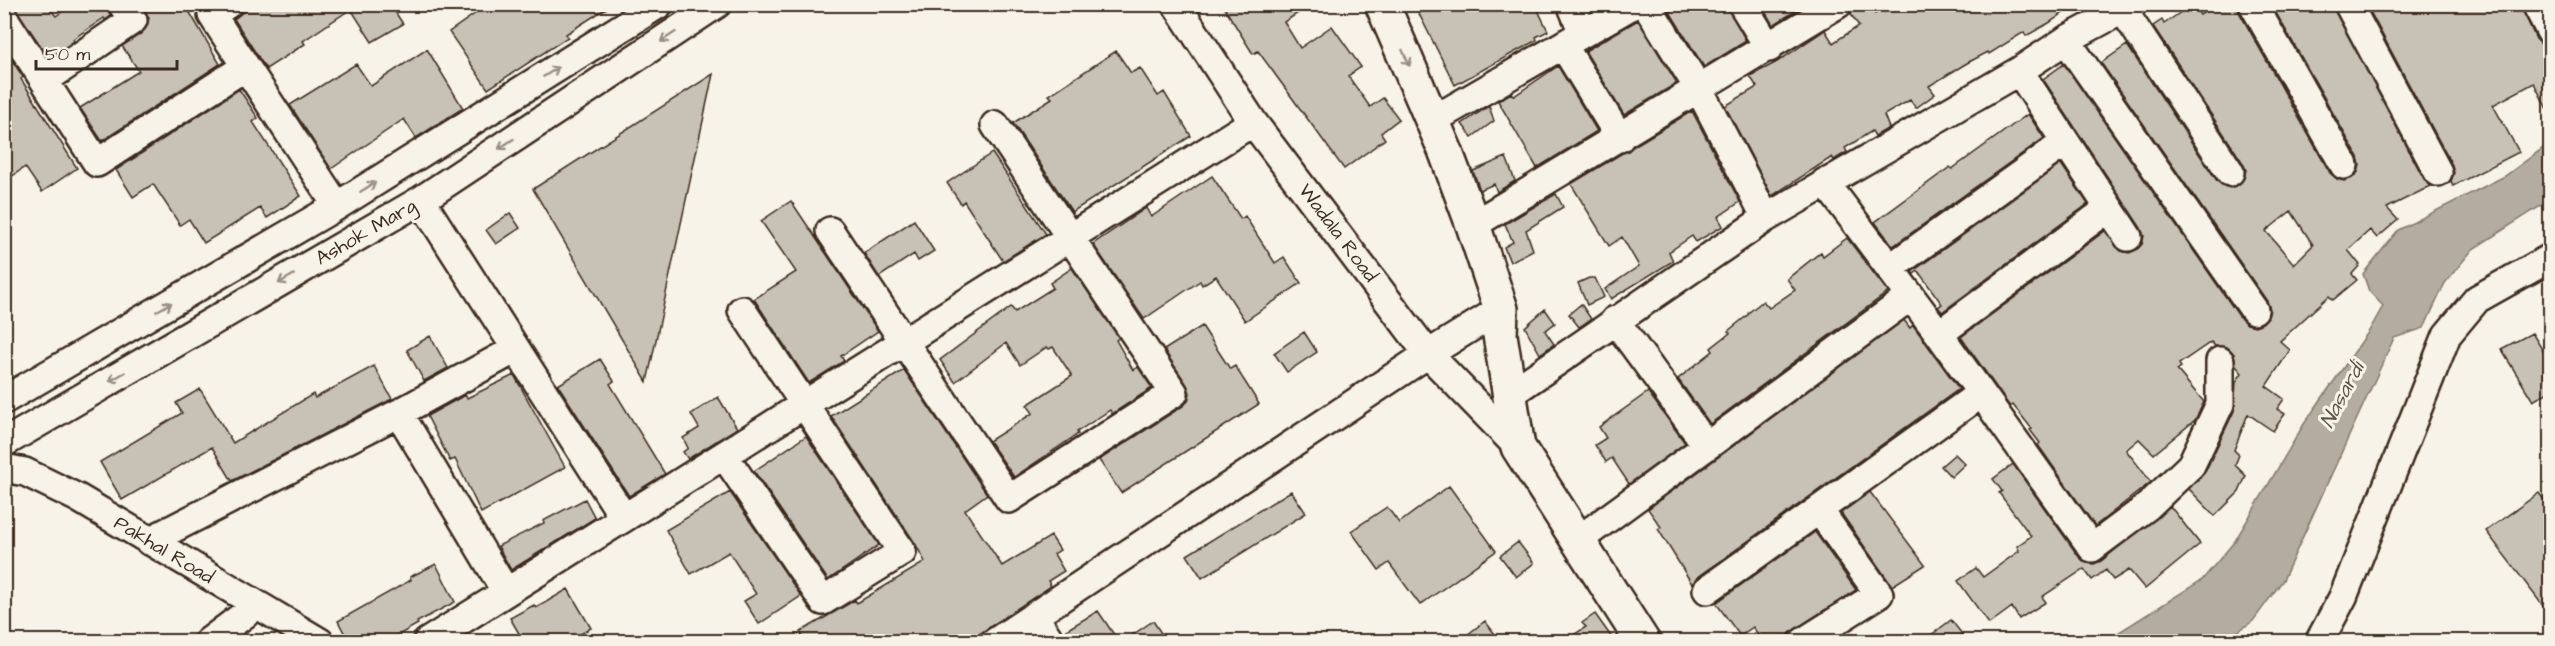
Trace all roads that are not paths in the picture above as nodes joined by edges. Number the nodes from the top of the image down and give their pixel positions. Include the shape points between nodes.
1 (122, 4) edge
2 (228, 4) edge
3 (659, 4) edge
4 (717, 4) edge
5 (1176, 4) edge
6 (1359, 4) edge
7 (1382, 4) edge
8 (1570, 4) edge
9 (1634, 4) edge
10 (1646, 4) edge
11 (1742, 4) edge
12 (1838, 4) edge
13 (2253, 4) edge
14 (2348, 4) edge
15 (2536, 4) edge
16 (2128, 7) edge
17 (4, 18) edge
18 (2550, 31) edge
19 (1573, 39) junction
20 (2066, 40) junction
21 (1769, 48) junction
22 (245, 67) junction
23 (2019, 71) junction
24 (45, 80) junction
25 (1699, 89) junction
26 (1433, 120) junction
27 (1253, 122) junction
28 (995, 125) dead end
29 (1620, 138) junction
30 (2064, 143) junction
31 (2344, 165) dead end
32 (2230, 172) dead end
33 (2438, 172) dead end
34 (1825, 182) junction
35 (422, 200) junction
36 (337, 206) junction
37 (2109, 208) junction
38 (1766, 218) junction
39 (1473, 225) junction
40 (830, 231) dead end
41 (1070, 237) junction
42 (2128, 237) dead end
43 (2550, 258) edge
44 (1890, 268) junction
45 (1911, 296) junction
46 (742, 310) dead end
47 (2254, 310) dead end
48 (1495, 320) junction
49 (1615, 320) junction
50 (1939, 334) junction
51 (904, 341) junction
52 (516, 349) junction
53 (1428, 354) junction
54 (2220, 361) dead end
55 (1510, 394) junction
56 (1980, 394) junction
57 (4, 400) edge
58 (806, 403) junction
59 (399, 413) junction
60 (4, 443) edge
61 (1707, 446) junction
62 (1518, 447) junction
63 (724, 455) junction
64 (4, 468) edge
65 (1819, 510) junction
66 (624, 518) junction
67 (149, 541) junction
68 (1577, 541) junction
69 (1707, 590) dead end
70 (506, 592) junction
71 (257, 604) junction
72 (1034, 616) junction
73 (208, 642) edge
74 (320, 642) edge
75 (427, 642) edge
76 (995, 642) edge
77 (1051, 642) edge
78 (1643, 642) edge
79 (1803, 642) edge
80 (2319, 642) edge

1 - 24 street via 132,20
2 - 22 street via 212,15
36 -> 3 street, Ashok Marg
4 -> 35 street, Ashok Marg
5 - 27 street, Wadala Road
6 - 48 main road
7 -> 26 main road
8 - 19 street
9 - 19 street
10 - 25 street
11 - 21 street
12 - 21 street
13 - 31 street
14 - 33 street
15 - 18 street
16 - 20 street
16 - 32 street
17 - 24 street
19 - 26 street
19 - 29 street
20 - 23 street
20 - 47 street
21 - 25 street
22 - 24 street via 97,163
22 - 36 street
23 - 30 street
23 - 34 street
25 - 29 street
25 - 38 street
26 - 39 main road
27 - 41 street
27 - 53 street, Wadala Road
28 - 41 street
29 - 39 street
30 - 37 street
30 - 44 street
34 - 38 street
34 - 44 street
35 - 52 street
35 -> 60 street, Ashok Marg
57 -> 36 street, Ashok Marg
37 - 42 street
37 - 50 street
38 - 49 street
39 - 48 main road
40 - 51 street
41 - 51 street
41 - 51 street via 1174,393 1009,499
43 - 80 street via 2477,299 2447,335 2343,597
44 - 45 street
45 - 50 street
45 - 61 street
46 - 58 street
48 - 53 street
48 - 55 main road
49 - 55 street
49 - 61 street
50 - 56 street
51 - 58 street
52 - 59 street
52 - 66 street
53 - 62 street, Wadala Road
53 - 72 street
54 - 56 street via 2220,404 2191,465 2147,507 2092,548
55 - 62 main road
56 - 65 street
58 - 63 street
58 - 63 street via 903,552 823,601
59 - 67 street
59 - 70 street
61 - 68 street
62 - 68 main road
63 - 66 street
64 - 67 street, Pakhal Road via 25,472 78,498
65 - 69 street
65 - 79 street via 1880,594
66 - 70 street
67 - 71 street, Pakhal Road
68 - 78 main road
70 - 75 street
71 - 73 street
71 - 74 street, Pakhal Road
72 - 76 street
72 - 77 street

